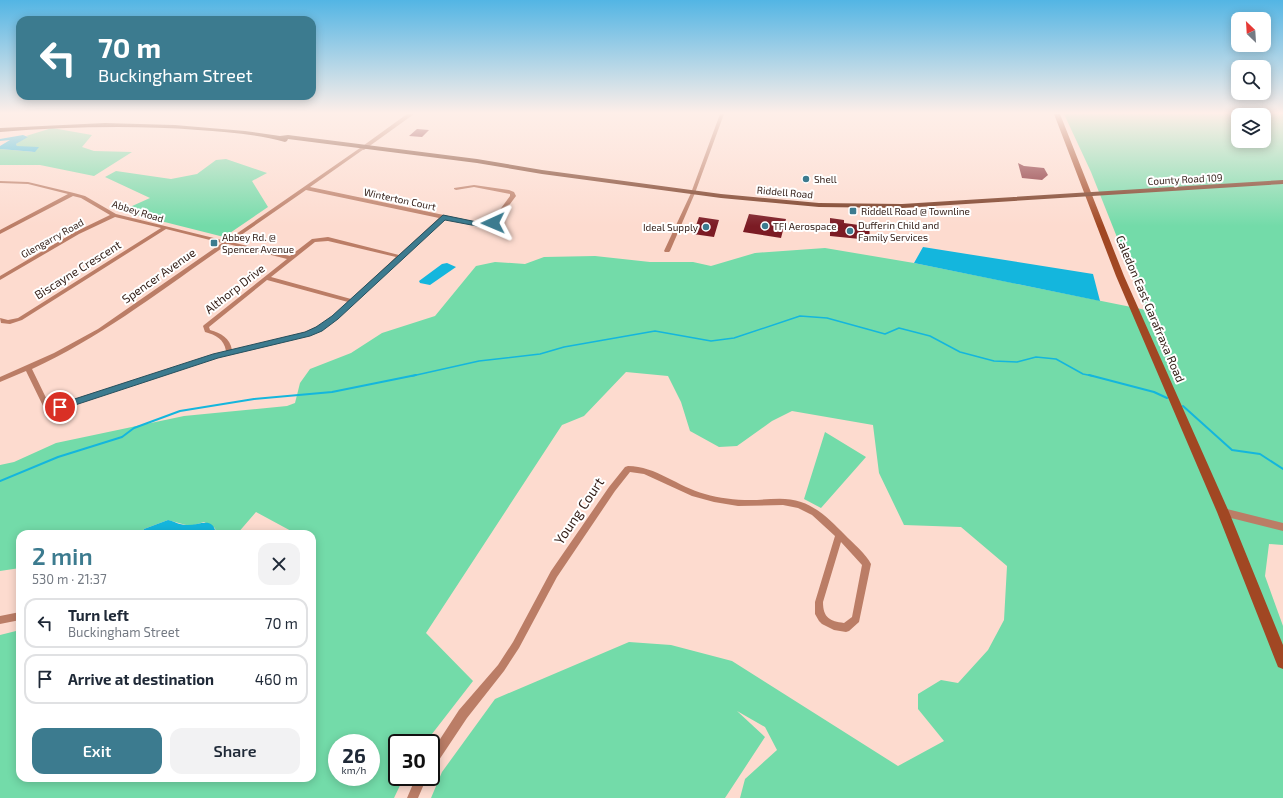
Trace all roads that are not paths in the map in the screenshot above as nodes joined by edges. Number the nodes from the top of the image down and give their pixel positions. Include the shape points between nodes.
1 (359, 151) edge
2 (386, 151) edge
3 (709, 151) edge
4 (1072, 151) edge
5 (1283, 182) edge
6 (1, 183) edge
7 (305, 188) junction
8 (456, 189) dead end
9 (694, 193) junction
10 (72, 194) junction
11 (1089, 195) junction
12 (114, 215) junction
13 (443, 217) junction
14 (165, 228) junction
15 (0, 232) edge
16 (226, 243) junction
17 (667, 251) dead end
18 (402, 257) junction
19 (290, 258) junction
20 (0, 278) edge
21 (266, 278) junction
22 (352, 301) junction
23 (0, 320) edge
24 (229, 352) junction
25 (28, 368) junction
26 (0, 380) edge
27 (1223, 512) junction
28 (1283, 527) edge
29 (839, 536) junction
30 (16, 617) edge
31 (0, 620) edge
32 (1283, 662) edge
33 (440, 748) edge
34 (418, 786) edge
35 (412, 798) edge

1 - 7 street, Spencer Avenue
2 - 9 main road, Riddell Road
3 - 9 street
4 - 11 main road, Caledon East Garafraxa Road
5 - 11 main road, County Road 109
6 - 10 street, Abbey Road via 28,183
7 - 13 street, Winterton Court
7 - 16 street, Spencer Avenue
8 - 13 street, Winterton Court via 474,186 507,191 513,196 490,225
9 - 11 main road, Riddell Road via 819,205 902,206
9 - 17 street
10 - 12 street, Abbey Road
10 - 15 street
11 - 27 main road, Caledon East Garafraxa Road via 1120,276
12 - 14 street, Abbey Road
12 - 20 street, Glengarry Road
13 - 18 street
14 - 16 street, Abbey Road
14 - 23 street, Biscayne Crescent via 20,319 6,323
16 - 19 street, Abbey Road
16 - 25 street, Spencer Avenue via 100,330 56,356
18 - 19 street, Althorp Drive via 322,238 314,240
18 - 22 street
19 - 21 street, Althorp Drive
21 - 22 street
21 - 24 street, Althorp Drive via 206,326 207,331 223,336
22 - 24 street via 328,323 307,334
24 - 25 street via 51,409 46,406
25 - 26 street, Spencer Avenue
27 - 28 street
27 - 32 main road, Caledon East Garafraxa Road
29 - 29 street, Young Court via 818,611 833,627 846,628 856,619 867,564
29 - 33 street, Young Court via 821,518 796,503 717,500 686,491 645,471 628,469 554,574 501,668 463,714
30 - 31 street
34 - 35 street

